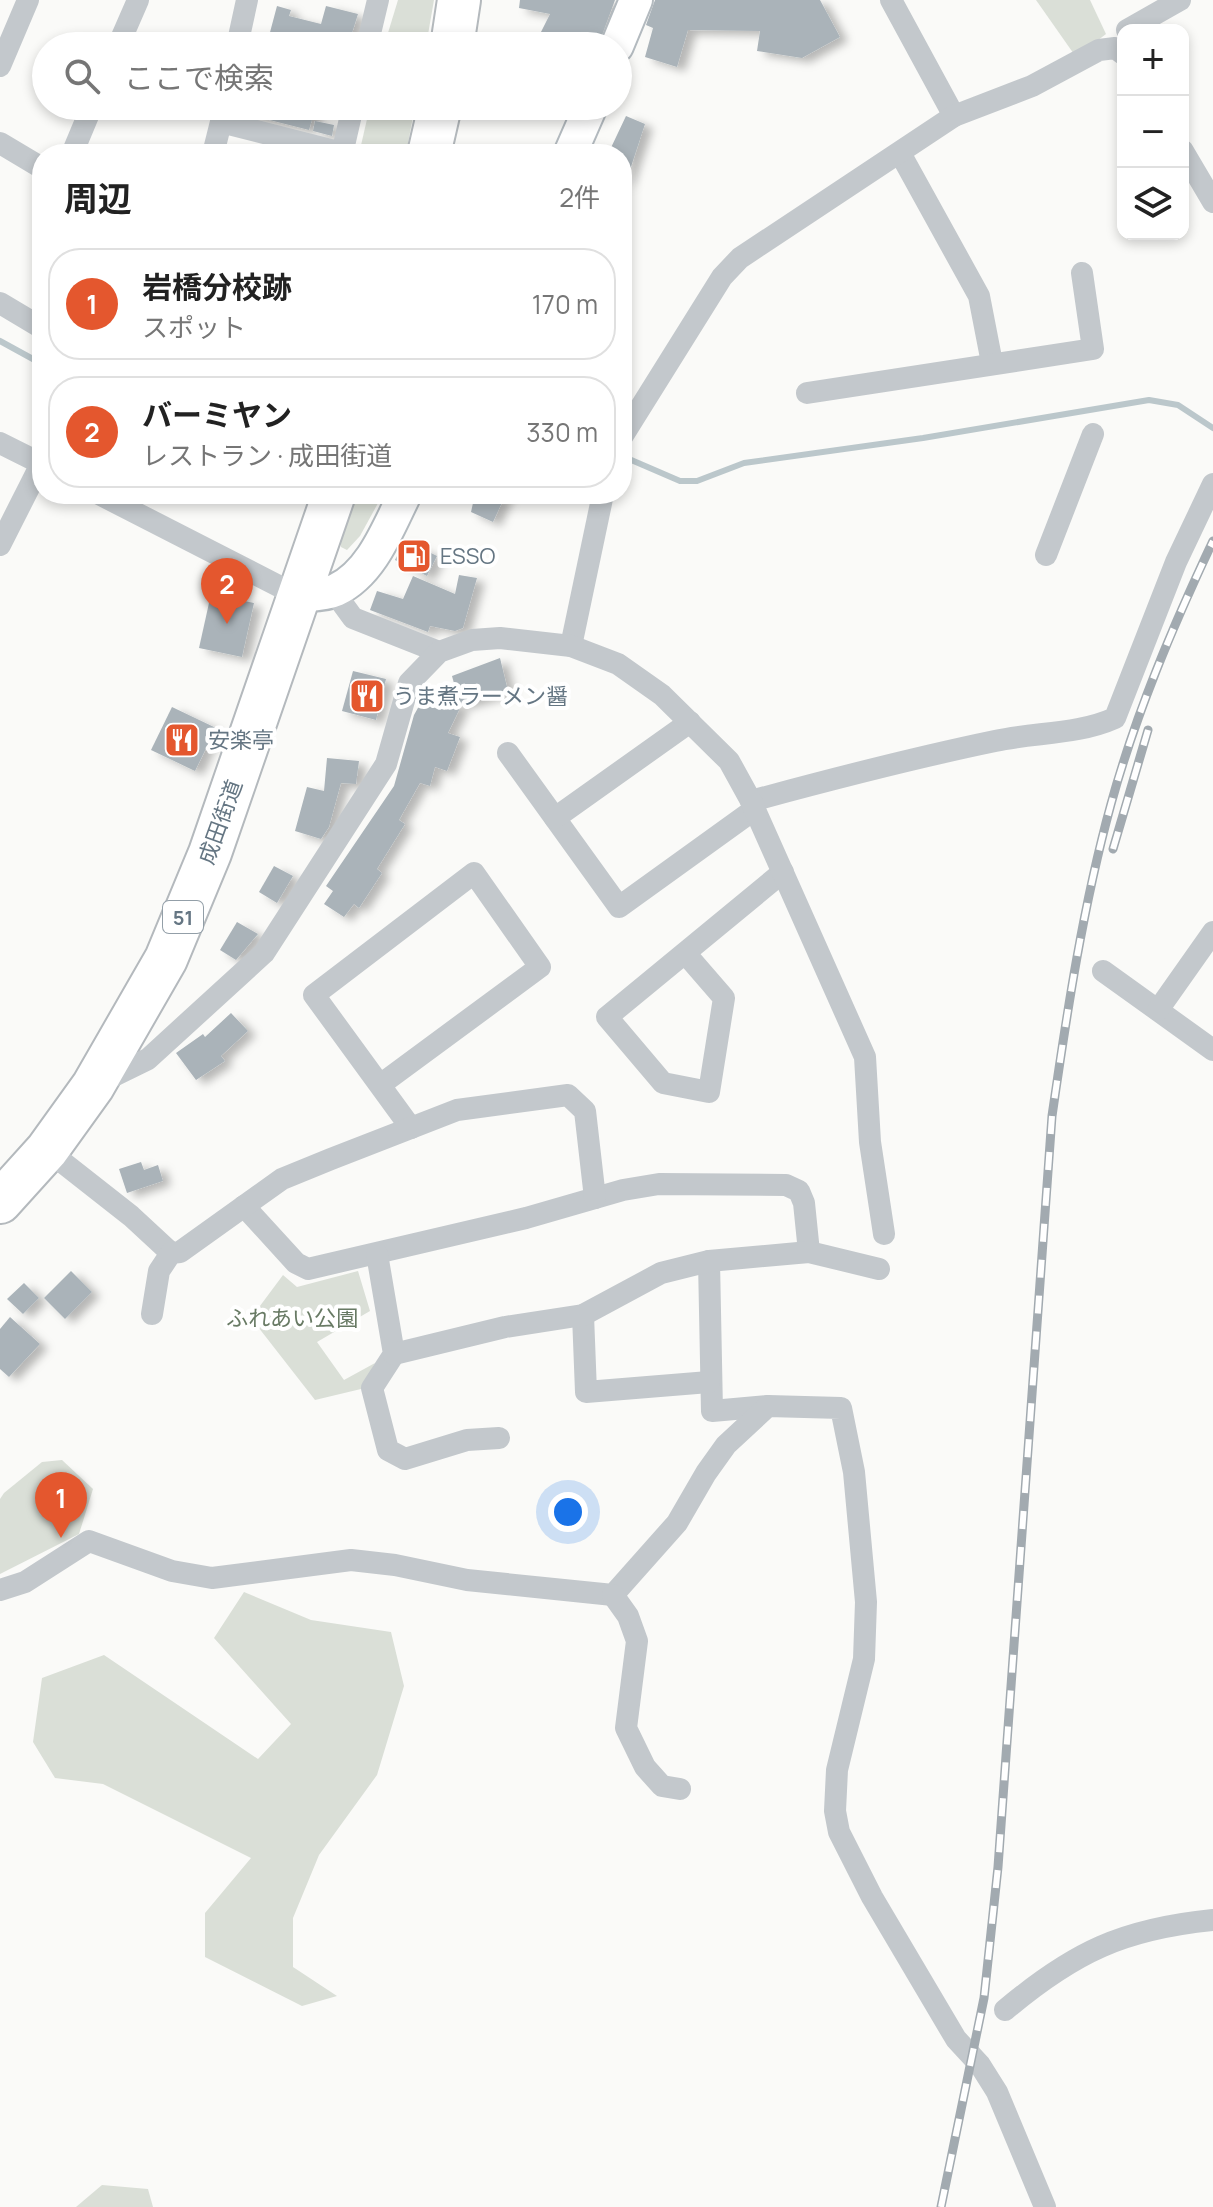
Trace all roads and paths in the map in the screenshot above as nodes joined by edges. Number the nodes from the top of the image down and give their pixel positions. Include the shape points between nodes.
1 (28, 0) edge
2 (138, 0) edge
3 (247, 0) edge
4 (378, 0) edge
5 (459, 0) edge
6 (636, 0) edge
7 (891, 0) edge
8 (1180, 0) edge
9 (1146, 24) edge
10 (124, 32) edge
11 (240, 32) edge
12 (370, 32) edge
13 (454, 32) edge
14 (623, 32) edge
15 (1117, 43) edge
16 (0, 66) edge
17 (954, 116) junction
18 (86, 120) edge
19 (222, 120) edge
20 (241, 120) edge
21 (350, 120) edge
22 (437, 120) edge
23 (585, 120) edge
24 (0, 143) edge
25 (76, 144) edge
26 (216, 144) edge
27 (315, 144) edge
28 (344, 144) edge
29 (431, 144) edge
30 (574, 144) edge
31 (900, 153) junction
32 (1189, 161) edge
33 (32, 162) edge
34 (1213, 202) edge
35 (1082, 273) dead end
36 (0, 303) edge
37 (32, 322) edge
38 (992, 363) junction
39 (807, 393) dead end
40 (632, 421) edge
41 (1093, 434) dead end
42 (0, 443) edge
43 (32, 459) edge
44 (32, 483) edge
45 (1213, 484) edge
46 (121, 504) edge
47 (332, 504) edge
48 (400, 504) edge
49 (601, 504) edge
50 (0, 545) edge
51 (1046, 555) dead end
52 (316, 594) junction
53 (571, 646) junction
54 (439, 652) junction
55 (690, 722) junction
56 (508, 753) dead end
57 (753, 805) junction
58 (555, 818) junction
59 (783, 872) junction
60 (1213, 932) edge
61 (685, 953) junction
62 (1103, 971) dead end
63 (1158, 1010) junction
64 (1213, 1050) edge
65 (380, 1085) junction
66 (93, 1086) junction
67 (411, 1128) junction
68 (47, 1150) junction
69 (595, 1198) junction
70 (0, 1202) edge
71 (244, 1206) junction
72 (884, 1234) dead end
73 (809, 1252) junction
74 (171, 1253) junction
75 (377, 1254) junction
76 (709, 1261) junction
77 (879, 1269) dead end
78 (152, 1314) dead end
79 (583, 1315) junction
80 (394, 1354) junction
81 (709, 1382) junction
82 (768, 1406) junction
83 (499, 1438) dead end
84 (0, 1590) edge
85 (613, 1595) junction
86 (680, 1789) dead end
87 (1213, 1920) edge
88 (1005, 2010) dead end
89 (1045, 2207) edge

1 - 16 street
2 - 10 street
3 - 11 street
4 - 12 street
5 - 13 highway
6 - 14 street
7 - 17 street
8 - 9 street
15 - 17 street via 1032,86
17 - 31 street
18 - 25 street
19 - 26 street
20 - 27 street
21 - 28 street
22 - 29 highway
23 - 30 street
24 - 33 street
31 - 38 street via 979,296
31 - 40 street via 740,258 722,277
32 - 34 street
35 - 38 street via 1093,349
36 - 37 street
38 - 39 street
41 - 51 street
42 - 43 street
44 - 50 street
45 - 57 street via 1170,575 1115,718 1092,728 1017,736 910,758
46 - 52 street
47 - 52 highway, 成田街道 / 51
48 - 52 street via 373,557 353,580
49 - 53 street
52 - 54 street via 353,618
52 - 66 highway, 成田街道 / 51 via 166,959
53 - 54 street via 500,638 472,640
53 - 55 street via 618,664
54 - 66 street via 409,683 386,764 264,953 148,1059
55 - 57 street via 729,761
55 - 58 street
56 - 58 street
57 - 58 street via 619,907
57 - 59 street
59 - 61 street
59 - 72 street via 865,1057 870,1142
60 - 63 street
61 - 61 street via 607,1017 663,1083 709,1092 724,998
62 - 63 street
63 - 64 street
65 - 65 street via 314,995 474,873 540,967
65 - 67 street
66 - 68 highway, 成田街道 / 51
67 - 69 street via 457,1110 568,1095 585,1111
67 - 71 street via 282,1179
68 - 70 highway, 成田街道 / 51
68 - 74 street
69 - 73 street via 659,1184 786,1185 799,1191 804,1203
69 - 75 street
71 - 74 street via 180,1252
71 - 75 street via 296,1263 308,1269
73 - 76 street
73 - 77 street
74 - 78 street via 159,1271
75 - 80 street
76 - 79 street via 661,1273
76 - 81 street
79 - 80 street via 505,1327
79 - 81 street via 586,1392
80 - 83 street via 372,1388 388,1450 405,1459 467,1440
81 - 82 street via 712,1411
82 - 85 street via 726,1445 677,1523
82 - 89 street via 841,1408 854,1472 866,1602 864,1659 837,1770 839,1832 948,2026 997,2092
84 - 85 street via 25,1582 89,1541 172,1571 212,1578 351,1560 467,1580
85 - 86 street via 637,1641 626,1728 645,1767 662,1786
87 - 88 street via 1139,1931 1106,1944 1050,1973

